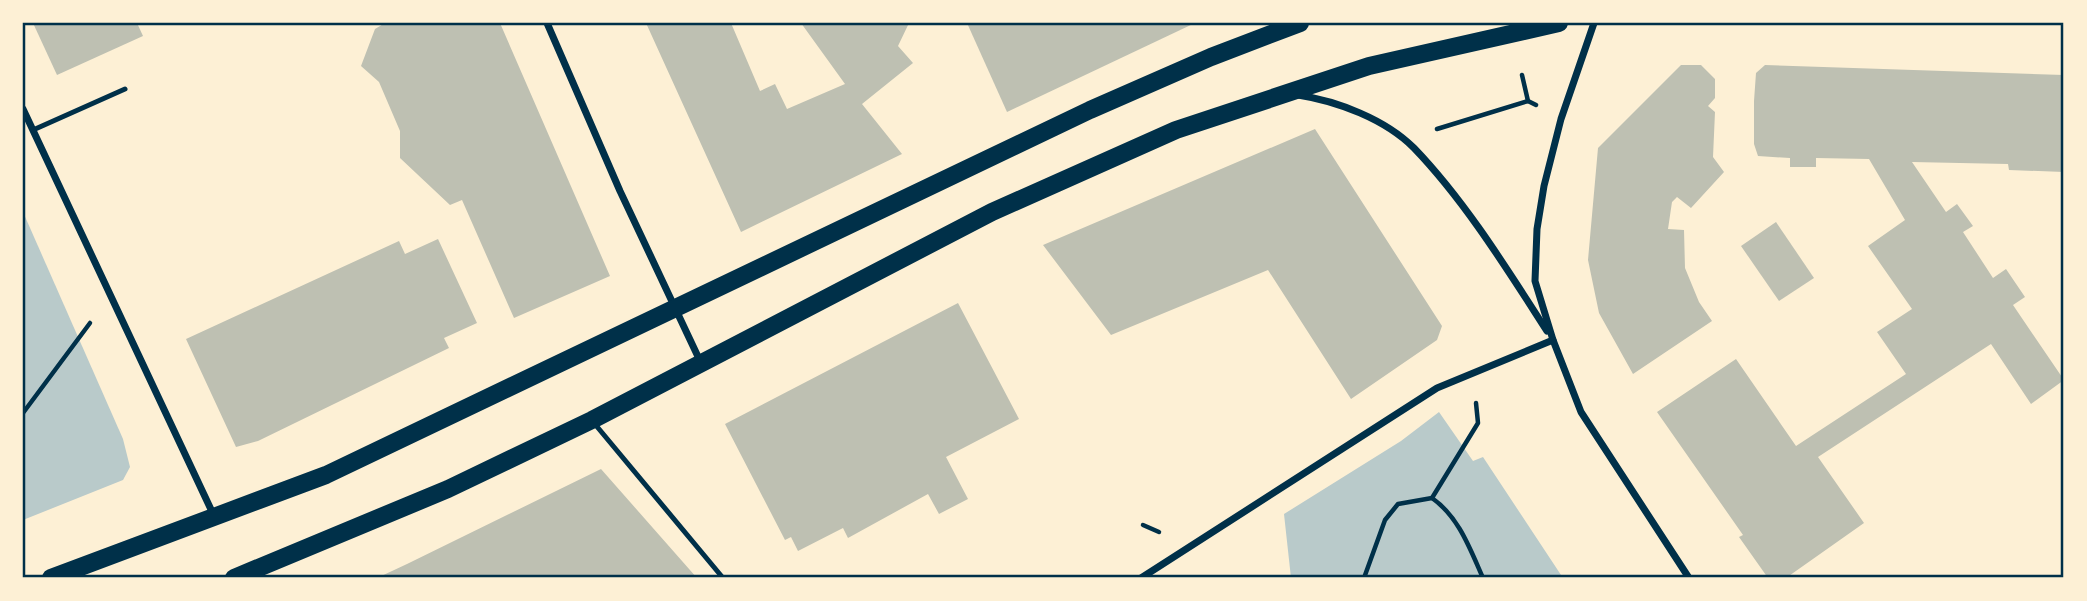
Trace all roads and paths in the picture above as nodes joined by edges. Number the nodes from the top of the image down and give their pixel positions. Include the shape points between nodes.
1 (547, 23) edge
2 (1300, 23) edge
3 (1559, 23) edge
4 (1594, 23) edge
5 (1522, 75) dead end
6 (125, 89) dead end
7 (1287, 93) junction
8 (1528, 101) junction
9 (1536, 106) dead end
10 (23, 109) edge
11 (33, 131) junction
12 (1429, 131) dead end
13 (110, 293) junction
14 (676, 309) junction
15 (1553, 340) junction
16 (702, 364) junction
17 (1472, 371) junction
18 (23, 413) edge
19 (592, 421) junction
20 (1432, 498) junction
21 (215, 518) junction
22 (1143, 525) dead end
23 (1159, 532) dead end
24 (244, 577) edge
25 (51, 578) edge
26 (723, 578) edge
27 (1141, 578) edge
28 (1364, 578) edge
29 (1483, 578) edge
30 (1689, 578) edge

1 - 14 street
2 - 14 main road via 1090,110
3 - 7 main road via 1368,66
4 - 15 street via 1561,119 1542,197 1535,281
5 - 8 path
6 - 11 lane
7 - 15 street via 1321,98 1364,116 1413,147 1489,242
7 - 16 main road via 1176,130 1084,169 992,212
8 - 9 path
8 - 12 path
10 - 11 street
11 - 13 street
13 - 18 path
13 - 21 street
14 - 16 street
14 - 21 main road via 326,475
15 - 17 street
15 - 30 street via 1581,412
16 - 19 main road
17 - 20 path via 1478,423
17 - 27 street via 1437,388
19 - 24 main road
19 - 26 lane
20 - 28 path via 1398,504 1385,520
20 - 29 path via 1457,523
21 - 25 main road
22 - 23 path

